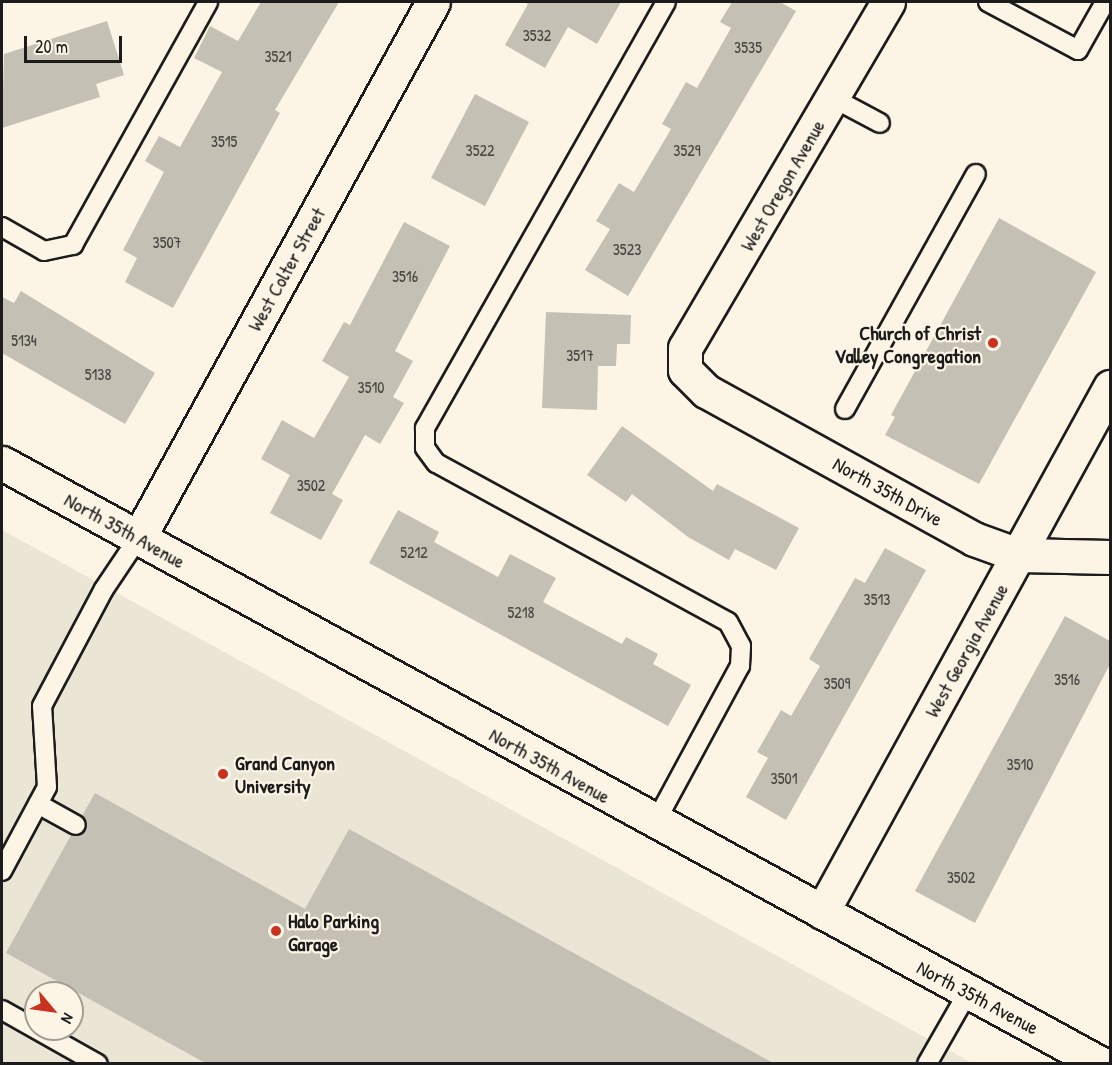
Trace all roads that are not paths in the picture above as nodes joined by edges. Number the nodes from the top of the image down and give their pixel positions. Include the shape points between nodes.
1 (208, 2) edge
2 (433, 2) edge
3 (666, 2) edge
4 (888, 2) edge
5 (988, 2) edge
6 (1105, 2) edge
7 (833, 98) junction
8 (880, 123) dead end
9 (976, 174) dead end
10 (2, 227) edge
11 (685, 370) joint
12 (1110, 387) edge
13 (844, 409) dead end
14 (2, 463) edge
15 (139, 537) junction
16 (1018, 555) junction
17 (1110, 556) edge
18 (38, 804) junction
19 (655, 823) junction
20 (76, 825) dead end
21 (2, 871) edge
22 (822, 912) junction
23 (968, 992) junction
24 (2, 1010) edge
25 (99, 1064) edge
26 (927, 1064) edge
27 (1101, 1064) edge

1 - 10 lane via 73,244 44,251
2 - 15 street, West Colter Street
3 - 19 lane via 425,428 425,448 436,463 729,622 741,646 740,666
4 - 7 street, West Oregon Avenue
5 - 6 lane via 1078,50
7 - 8 lane
7 - 11 street, West Oregon Avenue via 685,348
9 - 13 lane
11 - 16 street, North 35th Drive via 706,391 974,539
12 - 16 street, West Georgia Avenue
14 - 15 street, North 35th Avenue
15 - 18 lane via 104,589 42,706 47,787
15 - 19 street, North 35th Avenue
16 - 17 street, North 35th Drive
16 - 22 street, West Georgia Avenue
18 - 20 lane
18 - 21 lane
19 - 22 street, North 35th Avenue
22 - 23 street, North 35th Avenue
23 - 26 lane
23 - 27 street, North 35th Avenue
24 - 25 lane

